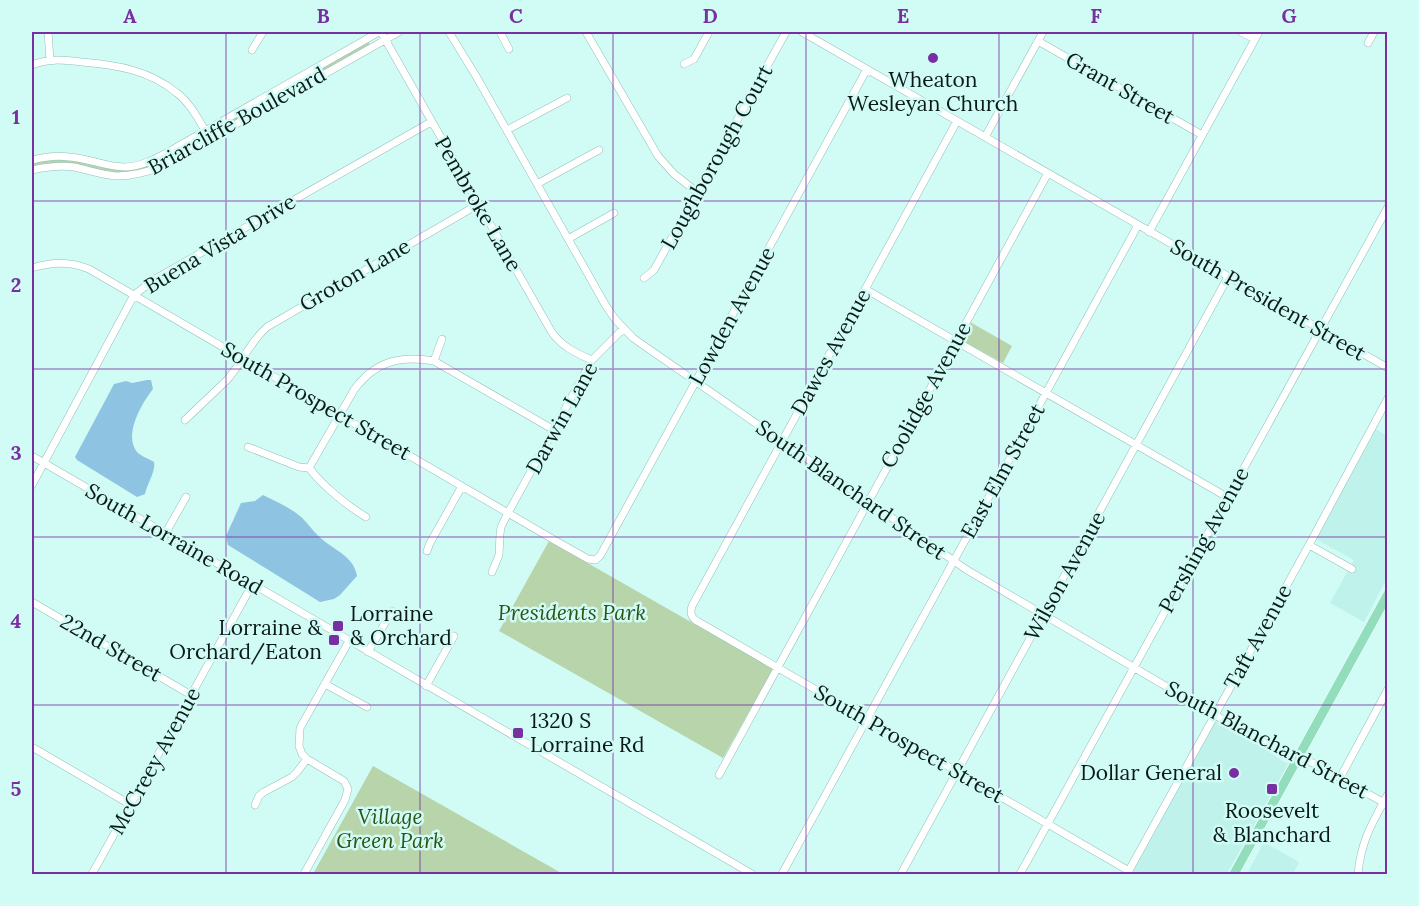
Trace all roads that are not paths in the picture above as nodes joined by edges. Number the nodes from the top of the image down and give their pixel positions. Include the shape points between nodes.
1 (48, 32) edge
2 (263, 32) edge
3 (380, 32) edge
4 (399, 32) edge
5 (449, 32) edge
6 (500, 32) edge
7 (586, 32) edge
8 (709, 32) edge
9 (786, 32) edge
10 (802, 32) edge
11 (1043, 32) edge
12 (1241, 32) edge
13 (1259, 32) edge
14 (1374, 32) edge
15 (370, 34) edge
16 (385, 39) junction
17 (1255, 39) junction
18 (1038, 41) junction
19 (1368, 43) dead end
20 (376, 44) junction
21 (509, 49) dead end
22 (252, 50) dead end
23 (50, 60) junction
24 (684, 64) dead end
25 (32, 65) edge
26 (867, 69) junction
27 (567, 98) dead end
28 (957, 121) junction
29 (431, 122) junction
30 (507, 130) junction
31 (205, 131) junction
32 (1202, 135) junction
33 (985, 137) junction
34 (209, 139) junction
35 (599, 150) dead end
36 (32, 160) edge
37 (32, 170) edge
38 (1047, 173) junction
39 (537, 184) junction
40 (697, 192) junction
41 (478, 204) junction
42 (1388, 207) edge
43 (614, 213) dead end
44 (1138, 225) junction
45 (1149, 232) junction
46 (568, 239) junction
47 (32, 267) edge
48 (1228, 277) junction
49 (644, 278) dead end
50 (866, 289) junction
51 (134, 295) junction
52 (623, 329) junction
53 (1320, 330) junction
54 (442, 339) dead end
55 (956, 341) junction
56 (242, 358) junction
57 (592, 360) junction
58 (434, 361) junction
59 (1388, 368) edge
60 (696, 382) junction
61 (1046, 393) junction
62 (1388, 398) edge
63 (340, 415) junction
64 (184, 420) dead end
65 (554, 430) junction
66 (782, 442) junction
67 (1136, 445) junction
68 (248, 447) dead end
69 (32, 456) edge
70 (44, 463) junction
71 (309, 468) junction
72 (32, 485) edge
73 (462, 486) junction
74 (186, 497) dead end
75 (1227, 497) junction
76 (868, 501) junction
77 (508, 513) junction
78 (366, 517) dead end
79 (165, 534) junction
80 (1308, 545) junction
81 (428, 551) dead end
82 (595, 560) joint
83 (954, 561) junction
84 (1352, 569) dead end
85 (492, 572) dead end
86 (252, 585) junction
87 (1388, 594) edge
88 (32, 602) edge
89 (392, 611) dead end
90 (691, 615) joint
91 (1043, 615) junction
92 (454, 636) dead end
93 (349, 641) junction
94 (368, 652) junction
95 (1134, 667) junction
96 (777, 668) junction
97 (325, 684) junction
98 (426, 686) junction
99 (1388, 689) edge
100 (192, 695) junction
101 (367, 707) dead end
102 (1215, 714) junction
103 (867, 720) junction
104 (32, 747) edge
105 (1298, 758) junction
106 (307, 759) junction
107 (957, 772) junction
108 (719, 775) dead end
109 (1340, 778) junction
110 (1388, 794) edge
111 (1385, 804) edge
112 (130, 805) junction
113 (255, 805) dead end
114 (1048, 824) junction
115 (1128, 873) edge
116 (92, 874) edge
117 (304, 874) edge
118 (752, 874) edge
119 (782, 874) edge
120 (901, 874) edge
121 (1020, 874) edge
122 (1234, 874) edge
123 (1358, 874) edge

1 - 23 street
2 - 22 street
3 - 15 street, Briarcliffe Boulevard
3 - 16 street, Pembroke Lane
4 - 16 street, Briarcliffe Boulevard
5 - 30 street, South Blanchard Street
6 - 21 street
7 - 40 street via 658,156
8 - 24 street via 694,59
9 - 40 street, Loughborough Court
10 - 26 street
11 - 18 street
12 - 17 street
13 - 17 street
14 - 19 street
15 - 20 street
15 - 31 street, Briarcliffe Boulevard
16 - 20 street, Briarcliffe Boulevard
16 - 29 street, Pembroke Lane
17 - 32 street
18 - 32 street, Grant Street
18 - 33 street
20 - 34 street, Briarcliffe Boulevard
23 - 25 street
23 - 31 street via 109,64 137,71 181,96
26 - 28 street
26 - 60 street, Lowden Avenue
27 - 30 street
28 - 33 street
28 - 50 street, Dawes Avenue
29 - 41 street, Pembroke Lane
29 - 51 street, Buena Vista Drive via 155,279
30 - 39 street, South Blanchard Street
31 - 34 street
31 - 36 street, Briarcliffe Boulevard via 158,158 126,167 70,157
32 - 45 street
33 - 38 street
34 - 37 street, Briarcliffe Boulevard via 162,166 135,175 111,175 64,166
35 - 39 street
38 - 44 street
38 - 55 street, Coolidge Avenue
39 - 46 street, South Blanchard Street
40 - 49 street, Loughborough Court via 654,270
41 - 56 street, Groton Lane via 276,320 259,334
41 - 57 street, Pembroke Lane via 555,337 565,347
42 - 53 street, Pershing Avenue
43 - 46 street
44 - 45 street, South President Street
44 - 61 street, East Elm Street
45 - 48 street, South President Street
46 - 52 street, South Blanchard Street
47 - 51 street, South Prospect Street via 61,263 80,266
48 - 53 street, South President Street
48 - 67 street, Wilson Avenue
50 - 55 street
50 - 66 street, Dawes Avenue
51 - 56 street, South Prospect Street
51 - 70 street, Buena Vista Drive
52 - 57 street, Darwin Lane
52 - 60 street, South Blanchard Street
53 - 59 street, South President Street
53 - 75 street, Pershing Avenue
54 - 58 street
55 - 61 street
55 - 76 street, Coolidge Avenue
56 - 63 street, South Prospect Street
56 - 64 street, Groton Lane via 227,380
57 - 65 street, Darwin Lane
58 - 63 street via 404,359 379,368 357,386
58 - 65 street
60 - 66 street, South Blanchard Street
60 - 82 street, Lowden Avenue
61 - 67 street
61 - 83 street, East Elm Street
62 - 80 street, Taft Avenue
63 - 71 street
63 - 73 street, South Prospect Street
65 - 77 street, Darwin Lane
66 - 76 street, South Blanchard Street
66 - 90 street, Dawes Avenue via 692,606
67 - 75 street
67 - 91 street, Wilson Avenue
68 - 71 street
69 - 70 street, South Lorraine Road
70 - 72 street, Buena Vista Drive
70 - 79 street, South Lorraine Road
71 - 78 street
73 - 77 street, South Prospect Street
73 - 81 street
74 - 79 street
75 - 95 street, Pershing Avenue
76 - 83 street, South Blanchard Street
76 - 96 street, Coolidge Avenue
77 - 82 street, South Prospect Street
77 - 85 street, Darwin Lane via 501,527 499,555
79 - 86 street, South Lorraine Road
80 - 84 street
80 - 102 street, Taft Avenue
83 - 91 street, South Blanchard Street
83 - 103 street, East Elm Street
86 - 93 street, South Lorraine Road
86 - 100 street, McCreey Avenue
87 - 105 main road
88 - 100 street, 22nd Street
89 - 94 street
90 - 96 street, South Prospect Street
91 - 95 street, South Blanchard Street
91 - 107 street, Wilson Avenue
92 - 98 street
93 - 94 street, South Lorraine Road
93 - 97 street
94 - 98 street, South Lorraine Road
95 - 102 street, South Blanchard Street
95 - 114 street, Pershing Avenue
96 - 103 street, South Prospect Street
96 - 108 street, Coolidge Avenue
97 - 101 street
97 - 106 street via 300,728 299,746
98 - 118 street, South Lorraine Road
99 - 109 street
100 - 112 street, McCreey Avenue
102 - 105 street, South Blanchard Street
102 - 115 street, Taft Avenue
103 - 107 street, South Prospect Street
103 - 119 street, East Elm Street
104 - 112 street
105 - 109 street, South Blanchard Street
105 - 122 main road
106 - 113 street via 297,772 264,792
106 - 117 street via 344,781 348,789
107 - 114 street, South Prospect Street
107 - 120 street, Wilson Avenue
109 - 111 street, South Blanchard Street
110 - 111 street
111 - 123 street via 1365,838
112 - 116 street, McCreey Avenue
114 - 115 street, South Prospect Street
114 - 121 street, Pershing Avenue

